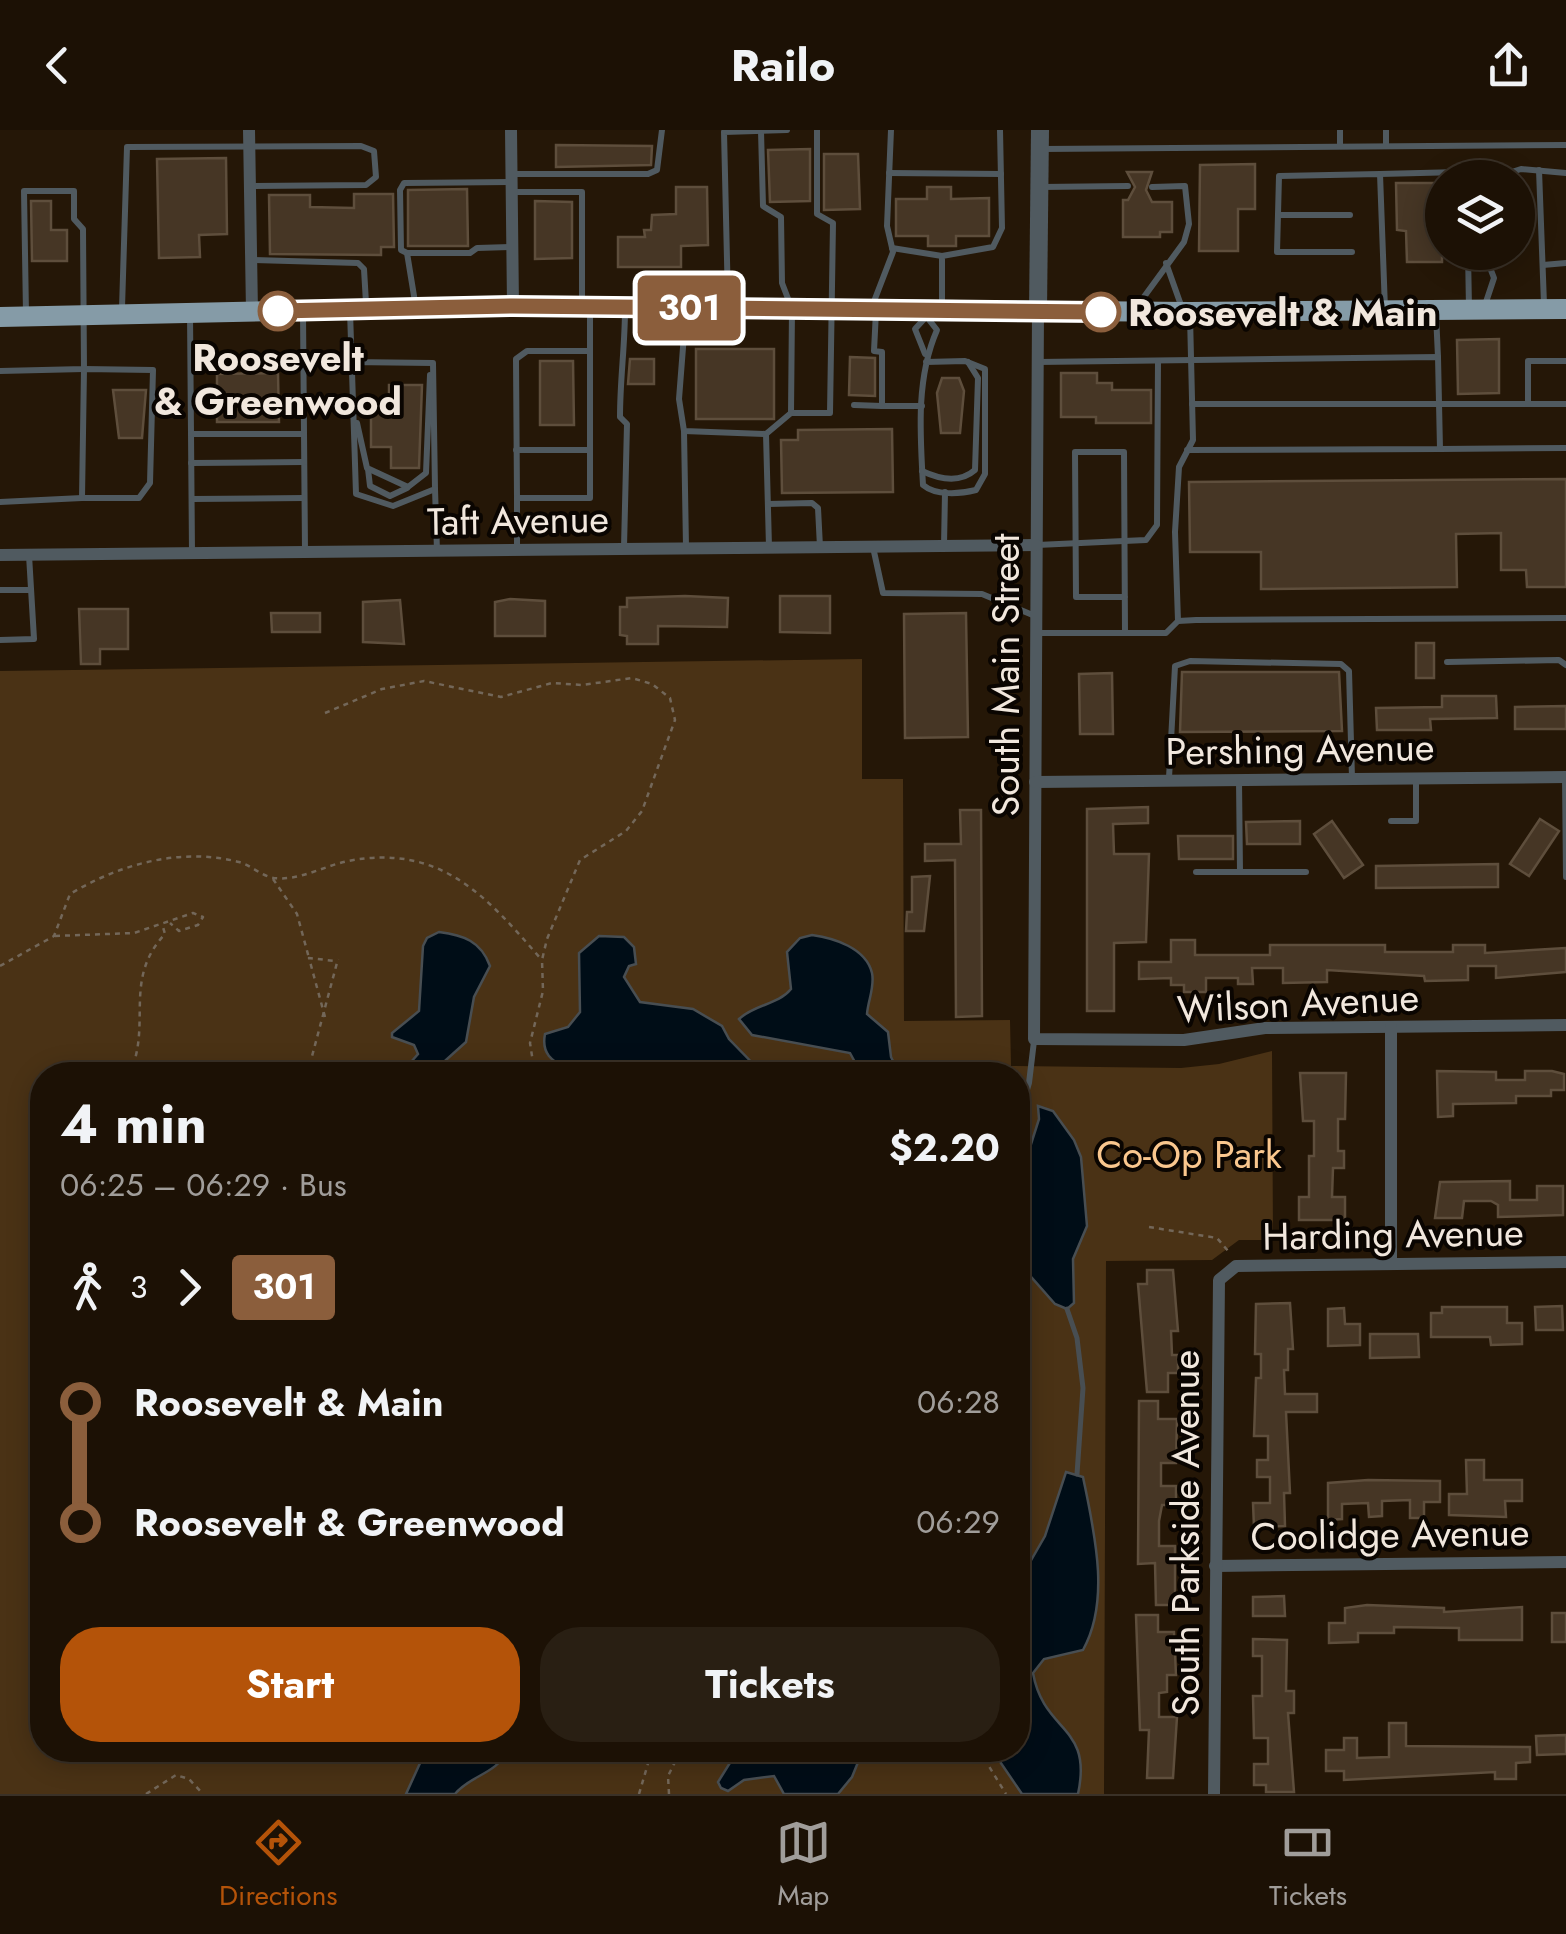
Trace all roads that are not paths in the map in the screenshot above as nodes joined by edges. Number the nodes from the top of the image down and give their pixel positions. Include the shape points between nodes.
1 (249, 130) edge
2 (511, 130) edge
3 (662, 130) edge
4 (787, 130) edge
5 (818, 130) edge
6 (891, 130) edge
7 (1000, 130) edge
8 (1340, 130) edge
9 (1386, 130) edge
10 (761, 131) edge
11 (1040, 140) edge
12 (1566, 144) edge
13 (1386, 145) junction
14 (1340, 146) junction
15 (250, 147) junction
16 (1535, 170) edge
17 (1539, 170) junction
18 (889, 173) junction
19 (1425, 173) edge
20 (1566, 173) edge
21 (1001, 174) junction
22 (1380, 174) junction
23 (512, 182) junction
24 (250, 186) junction
25 (1128, 186) dead end
26 (1152, 187) dead end
27 (1040, 188) junction
28 (1278, 215) junction
29 (1350, 215) dead end
30 (512, 247) junction
31 (892, 248) junction
32 (1352, 252) dead end
33 (407, 253) junction
34 (942, 256) junction
35 (252, 260) junction
36 (1166, 262) junction
37 (1566, 263) edge
38 (1542, 266) junction
39 (1471, 270) edge
40 (1491, 270) edge
41 (513, 306) junction
42 (586, 307) junction
43 (625, 307) junction
44 (416, 308) junction
45 (686, 308) junction
46 (728, 308) junction
47 (1566, 308) edge
48 (358, 309) junction
49 (792, 309) junction
50 (831, 309) junction
51 (1476, 309) junction
52 (1544, 309) junction
53 (873, 310) junction
54 (1384, 310) junction
55 (1436, 310) junction
56 (303, 311) junction
57 (1038, 311) junction
58 (252, 312) junction
59 (931, 312) junction
60 (1133, 312) junction
61 (1187, 312) junction
62 (190, 313) junction
63 (122, 314) junction
64 (84, 315) junction
65 (0, 317) edge
66 (26, 317) junction
67 (590, 351) junction
68 (1438, 358) junction
69 (926, 359) junction
70 (965, 360) junction
71 (1158, 361) junction
72 (1566, 361) edge
73 (351, 362) junction
74 (1038, 362) junction
75 (1191, 362) junction
76 (433, 363) junction
77 (84, 369) junction
78 (0, 371) edge
79 (1192, 404) junction
80 (1439, 404) junction
81 (1528, 404) junction
82 (1566, 404) edge
83 (854, 405) dead end
84 (882, 406) junction
85 (922, 406) junction
86 (353, 408) junction
87 (791, 413) junction
88 (684, 431) junction
89 (191, 434) junction
90 (304, 434) junction
91 (766, 434) junction
92 (1566, 448) edge
93 (1440, 449) junction
94 (516, 450) junction
95 (590, 450) junction
96 (1187, 450) junction
97 (304, 462) junction
98 (191, 463) junction
99 (367, 468) junction
100 (922, 471) junction
101 (408, 488) junction
102 (435, 489) junction
103 (945, 492) junction
104 (82, 498) junction
105 (304, 498) junction
106 (516, 498) junction
107 (192, 499) junction
108 (0, 502) edge
109 (768, 504) junction
110 (1124, 541) junction
111 (1076, 544) junction
112 (1036, 545) junction
113 (873, 546) junction
114 (944, 546) junction
115 (769, 547) junction
116 (820, 547) junction
117 (686, 548) junction
118 (624, 549) junction
119 (516, 550) junction
120 (437, 551) junction
121 (305, 552) junction
122 (192, 554) junction
123 (0, 555) edge
124 (29, 555) junction
125 (0, 590) edge
126 (31, 590) junction
127 (1125, 596) junction
128 (1036, 616) junction
129 (1566, 618) edge
130 (1178, 621) junction
131 (1036, 633) junction
132 (1125, 633) junction
133 (0, 640) edge
134 (1447, 662) dead end
135 (1566, 665) edge
136 (1566, 777) edge
137 (1416, 778) junction
138 (1352, 779) junction
139 (1169, 780) junction
140 (1239, 780) junction
141 (1035, 782) junction
142 (1391, 822) dead end
143 (1196, 872) dead end
144 (1240, 872) junction
145 (1306, 872) dead end
146 (1566, 877) edge
147 (1566, 1025) edge
148 (1391, 1027) junction
149 (1034, 1040) junction
150 (1030, 1074) edge
151 (1566, 1262) edge
152 (1391, 1264) junction
153 (1226, 1271) joint
154 (1566, 1562) edge
155 (1215, 1566) junction
156 (1214, 1794) edge

1 - 15 street
2 - 23 street
3 - 23 lane via 661,160 648,174
4 - 10 lane
5 - 50 lane via 816,214 833,223
6 - 18 lane
7 - 21 lane
8 - 14 lane
9 - 13 lane
10 - 46 lane via 724,132
10 - 49 lane via 763,206 781,217 782,283
11 - 14 lane
11 - 27 street
12 - 13 lane
13 - 14 lane
15 - 24 street
15 - 24 lane via 361,146 378,158 376,177 366,185
15 - 63 lane via 127,148
16 - 17 lane
17 - 20 lane
17 - 38 lane
18 - 21 lane
18 - 31 lane
19 - 22 lane
21 - 34 lane via 1002,228 994,247
22 - 28 lane via 1278,176
22 - 54 lane
23 - 30 street
23 - 33 lane via 404,183 401,250
23 - 42 lane via 582,192
24 - 35 street
25 - 27 lane
26 - 36 lane via 1185,186 1189,224 1184,242
27 - 57 street
28 - 29 lane
28 - 32 lane via 1278,252
30 - 33 lane
30 - 41 street
31 - 34 lane
31 - 53 lane
33 - 44 lane
34 - 59 lane
35 - 48 lane via 358,263 364,269
35 - 58 street
36 - 60 lane
36 - 61 lane
37 - 38 lane
38 - 52 lane
39 - 51 lane
40 - 51 lane via 1494,278
41 - 42 main road
41 - 44 main road
42 - 43 main road
42 - 67 lane
43 - 45 main road
43 - 118 lane
44 - 48 main road
45 - 46 main road
45 - 88 lane via 679,399
46 - 49 main road
47 - 52 main road
48 - 56 main road
48 - 73 lane
49 - 50 main road
49 - 87 lane
50 - 53 main road
50 - 87 lane via 830,413
51 - 52 main road
51 - 55 main road
53 - 59 main road
53 - 84 lane via 874,352 882,352
54 - 55 main road
54 - 61 main road
55 - 68 lane
56 - 58 main road
56 - 90 lane
57 - 59 main road
57 - 60 main road
57 - 74 street, South Main Street
58 - 62 main road
59 - 69 lane via 937,330
59 - 69 lane via 915,330
60 - 61 main road
61 - 75 lane
62 - 63 main road
62 - 89 lane
63 - 64 main road
64 - 66 main road
64 - 66 lane via 83,229 74,219 74,191 24,191
64 - 77 lane
65 - 66 main road
67 - 94 lane via 520,353
67 - 95 lane
68 - 75 lane
68 - 80 lane
69 - 70 lane
69 - 85 lane
70 - 100 lane via 978,378 974,470 964,478
70 - 103 lane via 986,369 986,474 976,490
71 - 74 lane
71 - 75 lane
71 - 110 lane via 1156,525 1146,540
72 - 81 lane via 1528,362
73 - 76 lane
73 - 86 lane
74 - 112 street, South Main Street
75 - 79 lane
76 - 101 lane via 426,472
76 - 102 lane
77 - 78 lane
77 - 104 lane
77 - 104 lane via 153,370 148,490 139,498
79 - 80 lane
79 - 96 lane
80 - 81 lane
80 - 93 lane
81 - 82 lane
83 - 84 lane
84 - 85 lane
85 - 100 lane
86 - 99 lane
86 - 102 lane via 356,494 393,506
87 - 91 lane
88 - 91 lane
88 - 117 lane
89 - 90 lane
89 - 98 lane
90 - 97 lane
91 - 109 lane
92 - 93 lane
93 - 96 lane
94 - 95 lane
94 - 106 lane
95 - 106 lane via 590,498
96 - 130 lane via 1179,466 1174,532
97 - 98 lane
97 - 105 lane
98 - 107 lane
99 - 101 lane
99 - 101 lane via 370,486 390,496
100 - 103 lane via 922,485
102 - 120 lane
103 - 114 lane
104 - 108 lane
105 - 107 lane
105 - 121 lane
106 - 119 lane
107 - 122 lane
109 - 115 lane
109 - 116 lane via 812,503 818,508
110 - 111 lane
110 - 111 lane via 1124,452 1075,452
110 - 127 lane
111 - 112 lane
111 - 127 lane via 1076,597
112 - 114 street, Taft Avenue
112 - 128 street, South Main Street
113 - 114 street, Taft Avenue
113 - 116 street, Taft Avenue
113 - 128 lane via 883,592 982,594
115 - 116 street, Taft Avenue
115 - 117 street, Taft Avenue
117 - 118 street, Taft Avenue
118 - 119 street, Taft Avenue
119 - 120 street, Taft Avenue
120 - 121 street, Taft Avenue
121 - 122 street, Taft Avenue
122 - 124 street, Taft Avenue
123 - 124 street, Taft Avenue
124 - 126 lane
125 - 126 lane
126 - 133 lane via 34,639
127 - 132 lane
128 - 131 street, South Main Street
129 - 130 lane
130 - 132 lane via 1166,633
131 - 132 lane
131 - 141 street, South Main Street
134 - 135 lane
136 - 137 street, Pershing Avenue
136 - 146 lane
137 - 138 street, Pershing Avenue
137 - 142 lane via 1416,821
138 - 139 lane via 1349,671 1341,664 1190,662 1175,666
138 - 140 street, Pershing Avenue
139 - 140 street, Pershing Avenue
139 - 141 street, Pershing Avenue
140 - 144 lane
141 - 149 street, South Main Street
143 - 144 lane
144 - 145 lane
147 - 148 street, Wilson Avenue
148 - 149 street, Wilson Avenue via 1265,1028 1184,1040
148 - 152 street
149 - 150 lane
151 - 152 street, Harding Avenue
152 - 153 street, Harding Avenue
153 - 155 street, South Parkside Avenue via 1216,1296
154 - 155 street, Coolidge Avenue
155 - 156 street, South Parkside Avenue

